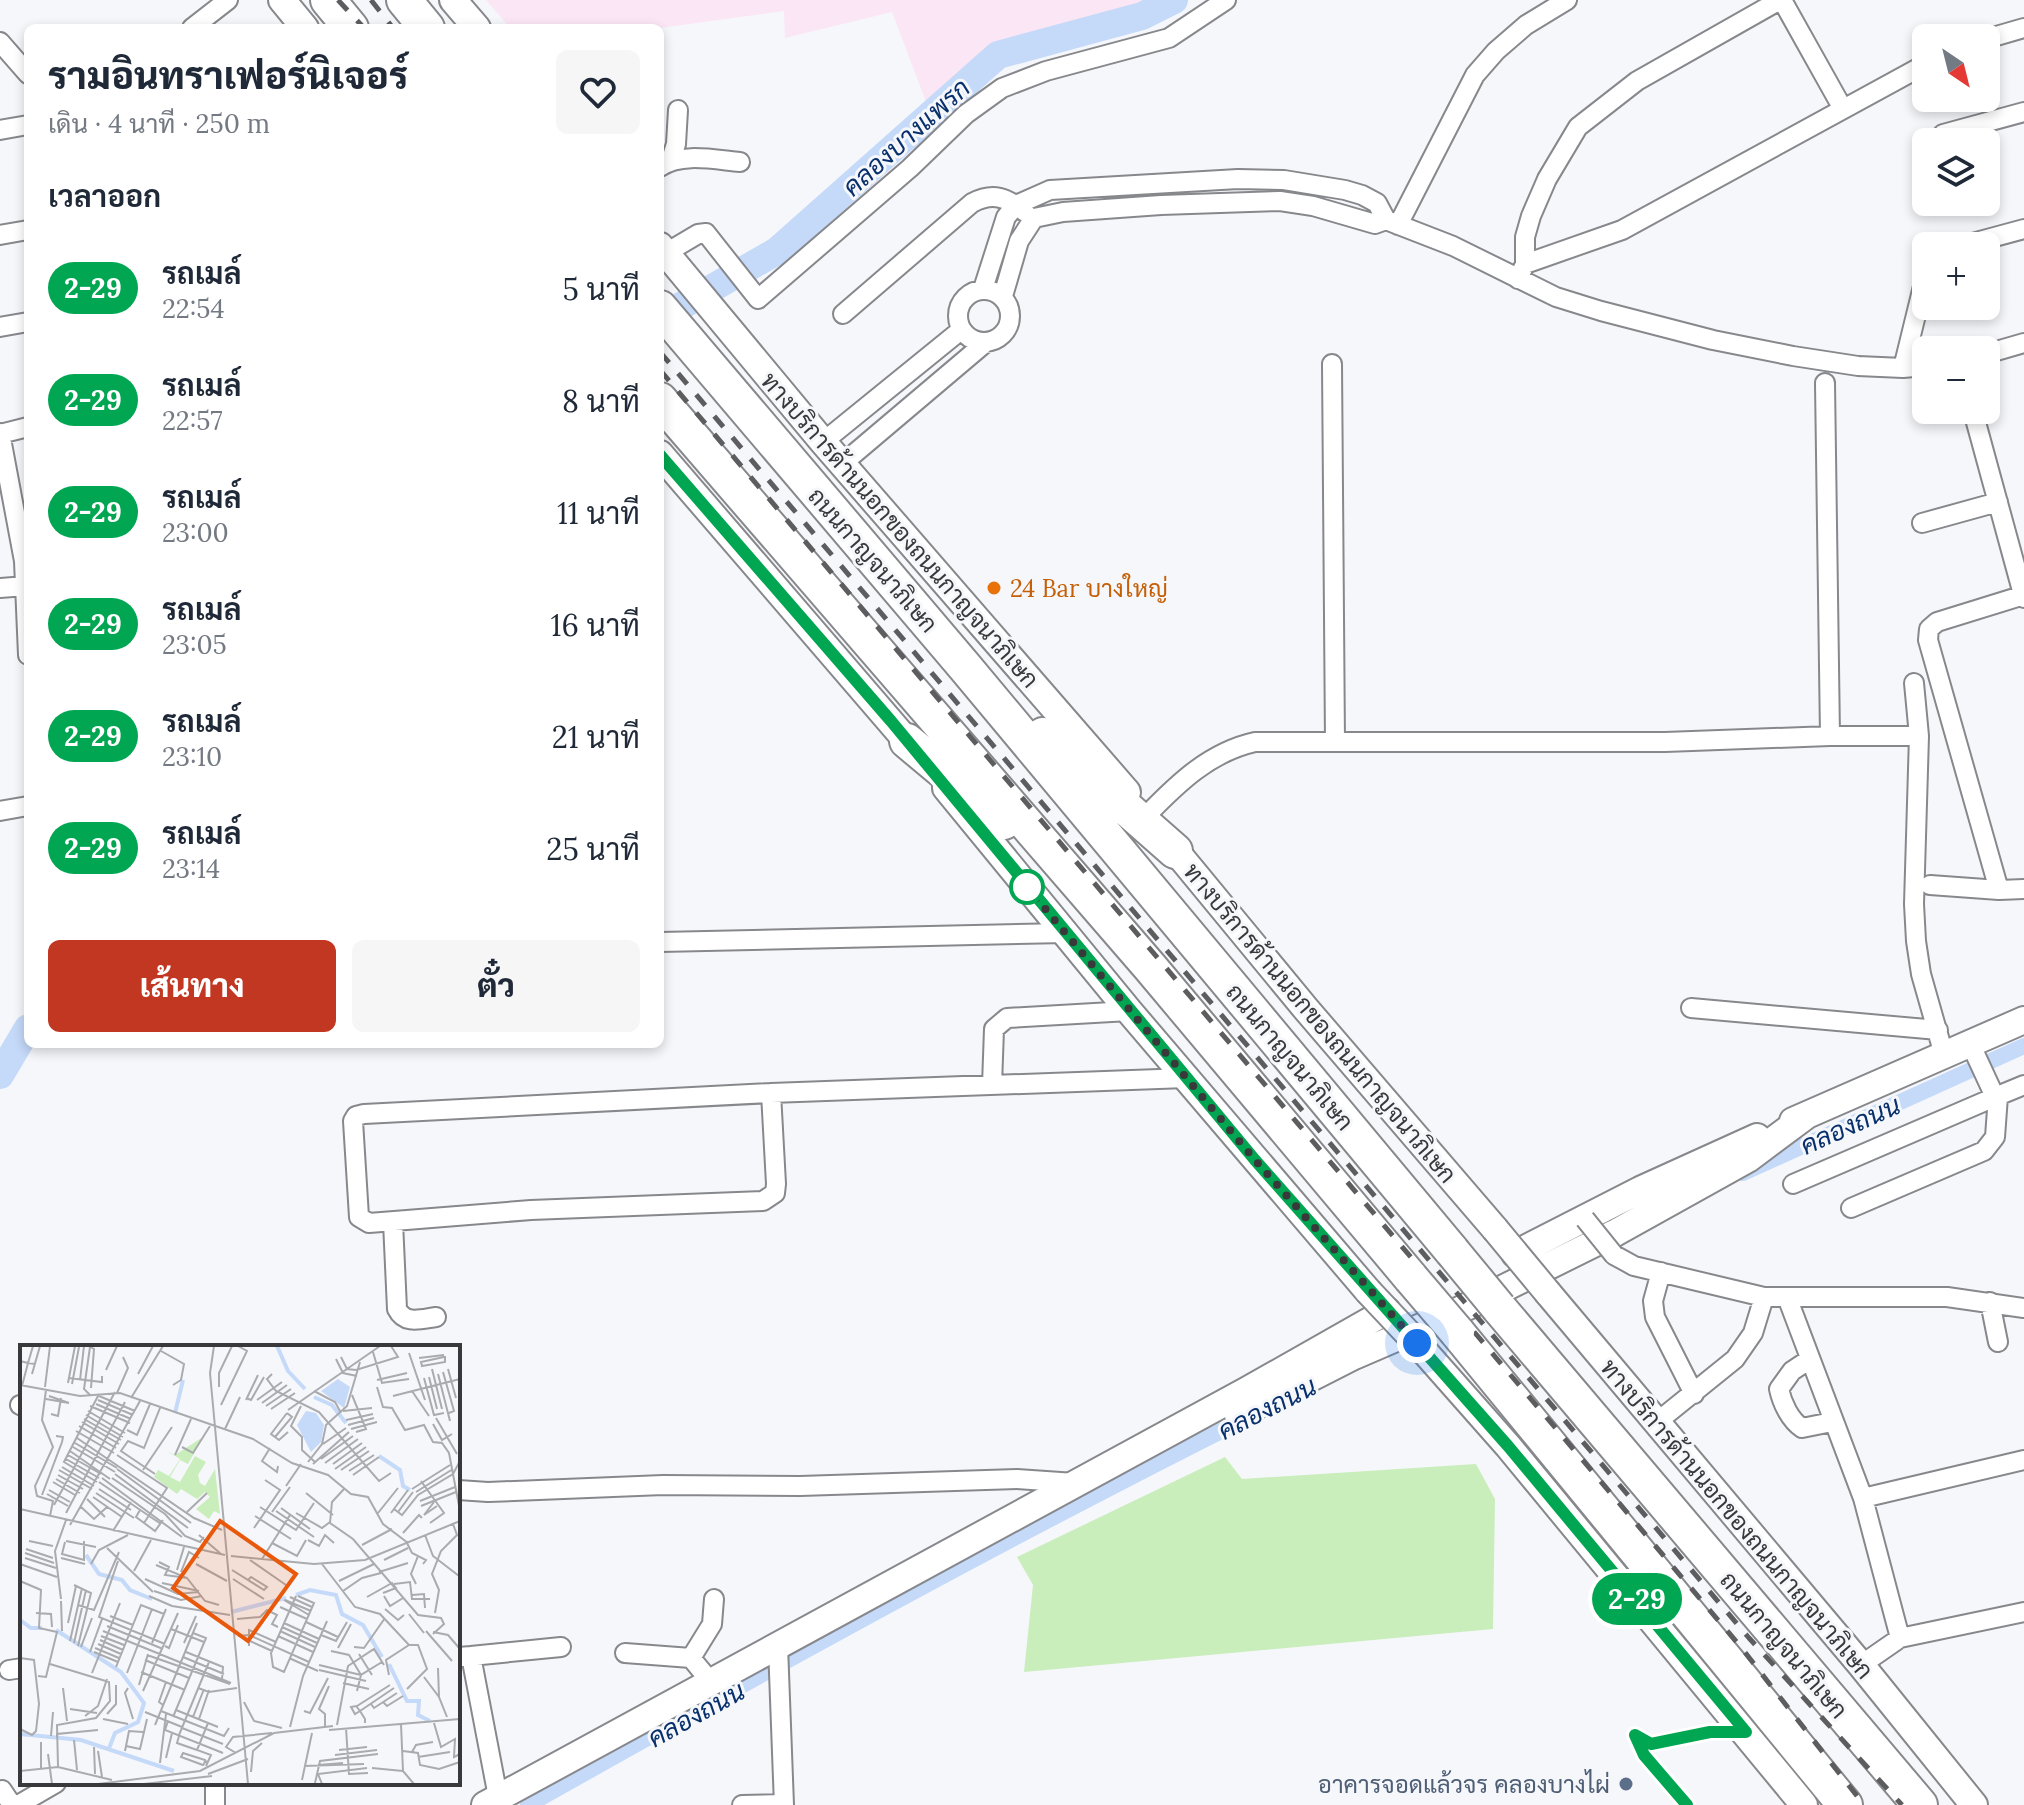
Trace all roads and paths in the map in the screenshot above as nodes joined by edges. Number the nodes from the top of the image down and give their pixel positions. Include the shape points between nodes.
1 (228, 0) edge
2 (282, 0) edge
3 (328, 0) edge
4 (404, 0) edge
5 (453, 0) edge
6 (1226, 0) edge
7 (1567, 0) edge
8 (1781, 0) edge
9 (197, 24) edge
10 (302, 24) edge
11 (348, 24) edge
12 (424, 24) edge
13 (474, 24) edge
14 (2024, 28) edge
15 (2000, 35) edge
16 (0, 42) edge
17 (24, 69) edge
18 (1912, 72) edge
19 (1843, 109) junction
20 (678, 110) dead end
21 (2024, 112) edge
22 (24, 126) edge
23 (1965, 128) edge
24 (0, 130) edge
25 (740, 162) dead end
26 (665, 164) edge
27 (1016, 205) junction
28 (1034, 218) junction
29 (1392, 223) junction
30 (2024, 229) edge
31 (24, 231) edge
32 (0, 235) edge
33 (2000, 235) edge
34 (667, 254) edge
35 (1522, 272) junction
36 (983, 289) junction
37 (1003, 296) junction
38 (664, 313) edge
39 (843, 314) dead end
40 (1915, 320) edge
41 (24, 323) edge
42 (0, 327) edge
43 (961, 330) junction
44 (985, 343) junction
45 (2024, 343) edge
46 (2000, 350) edge
47 (1332, 364) dead end
48 (1912, 367) edge
49 (1903, 368) junction
50 (1825, 383) dead end
51 (664, 405) edge
52 (1976, 424) edge
53 (24, 428) edge
54 (0, 434) edge
55 (823, 442) junction
56 (664, 459) edge
57 (842, 464) junction
58 (1998, 502) junction
59 (1922, 523) dead end
60 (15, 524) edge
61 (24, 575) edge
62 (24, 586) edge
63 (0, 588) edge
64 (2024, 596) edge
65 (965, 667) junction
66 (1914, 683) dead end
67 (1830, 736) junction
68 (1919, 736) junction
69 (907, 741) junction
70 (1335, 742) junction
71 (24, 807) edge
72 (0, 811) edge
73 (1147, 815) junction
74 (1175, 851) junction
75 (1930, 885) dead end
76 (1084, 889) junction
77 (2024, 889) edge
78 (1999, 890) junction
79 (1066, 933) junction
80 (664, 942) edge
81 (1691, 1008) dead end
82 (1129, 1011) junction
83 (2024, 1020) edge
84 (1941, 1042) junction
85 (1974, 1051) junction
86 (1186, 1078) junction
87 (992, 1085) junction
88 (2024, 1085) edge
89 (771, 1093) junction
90 (1996, 1096) junction
91 (1807, 1115) junction
92 (1793, 1184) dead end
93 (1851, 1208) dead end
94 (1585, 1219) junction
95 (393, 1222) junction
96 (1515, 1254) junction
97 (1661, 1272) junction
98 (1764, 1297) junction
99 (1787, 1297) junction
100 (1990, 1302) junction
101 (2024, 1308) edge
102 (1387, 1311) junction
103 (436, 1317) dead end
104 (1998, 1342) dead end
105 (1810, 1359) junction
106 (1694, 1394) junction
107 (1657, 1422) junction
108 (1832, 1422) junction
109 (2024, 1460) edge
110 (1087, 1476) junction
111 (460, 1490) edge
112 (1863, 1498) junction
113 (714, 1599) dead end
114 (2024, 1612) edge
115 (1900, 1638) junction
116 (561, 1647) dead end
117 (625, 1653) dead end
118 (778, 1654) junction
119 (465, 1656) edge
120 (691, 1658) junction
121 (1861, 1665) junction
122 (710, 1681) junction
123 (53, 1785) edge
124 (492, 1801) edge
125 (784, 1804) edge
126 (18, 1805) edge
127 (742, 1805) edge
128 (1804, 1805) edge
129 (1845, 1805) edge
130 (1920, 1805) edge
131 (1974, 1805) edge

1 - 9 street
2 - 10 main road
3 - 11 highway
4 - 12 highway
5 - 13 main road
6 - 34 street via 1169,38 1002,88 758,299 706,233
7 - 29 street via 1526,25 1475,75
8 - 19 street
8 - 35 street via 1637,81 1578,127 1531,216
14 - 15 street
16 - 17 street
18 - 19 street
19 - 35 street via 1622,230
20 - 26 street via 676,144
21 - 23 street
22 - 24 street
25 - 26 street
27 - 28 street
27 - 29 street via 1050,190 1284,180 1362,195 1377,203
27 - 36 street via 1006,217
27 - 39 street via 999,196 972,203
28 - 29 street via 1161,205 1280,201 1375,224
28 - 37 street via 1019,241
29 - 35 street
30 - 33 street
31 - 32 street
34 - 55 main road, ทางบริการด้านนอกของถนนกาญจนาภิเษก
35 - 49 street via 1556,297 1713,340 1858,366
36 - 37 street
36 - 43 street via 960,303
37 - 44 street via 1011,315 1008,328
38 - 65 highway, ถนนกาญจนาภิเษก
40 - 49 street
41 - 42 street
43 - 44 street
43 - 55 street
44 - 57 street
45 - 46 street
47 - 70 street
48 - 49 street
50 - 67 street
51 - 76 highway, ถนนกาญจนาภิเษก
52 - 58 street
53 - 54 street
54 - 60 street
55 - 57 main road, ทางบริการด้านนอกของถนนกาญจนาภิเษก
56 - 69 main road
57 - 73 main road, ทางบริการด้านนอกของถนนกาญจนาภิเษก
58 - 59 street
58 - 64 street
60 - 61 street
62 - 63 street
64 - 78 street via 1937,622 1929,629 1928,640
65 - 74 highway
65 - 130 highway, ถนนกาญจนาภิเษก, bridge
66 - 68 street
67 - 68 street
67 - 70 street
68 - 84 street via 1916,941
69 - 76 highway
69 - 79 main road
70 - 73 street via 1233,747 1173,789
71 - 72 street
73 - 74 main road, ทางบริการด้านนอกของถนนกาญจนาภิเษก
74 - 96 main road, ทางบริการด้านนอกของถนนกาญจนาภิเษก, bridge
75 - 78 street
76 - 129 highway, ถนนกาญจนาภิเษก, bridge
77 - 78 street
79 - 80 street
79 - 82 main road
81 - 84 street
82 - 86 main road
82 - 87 street via 1007,1018 994,1029
83 - 85 main road
84 - 85 main road
84 - 91 main road
85 - 90 street
86 - 87 street
86 - 102 main road, bridge
87 - 89 street
88 - 90 street
89 - 95 street via 776,1184 775,1193 763,1201 531,1210
89 - 95 street via 356,1116 359,1217 369,1223
90 - 92 street
90 - 93 street via 1995,1137 1984,1151
91 - 94 main road
91 - 110 main road via 1748,1159 1615,1233 1161,1454
94 - 96 main road
94 - 97 street, bridge via 1625,1263
95 - 103 street via 397,1309 408,1320
96 - 107 main road, ทางบริการด้านนอกของถนนกาญจนาภิเษก, bridge
97 - 98 street
97 - 106 street via 1653,1301 1655,1317
98 - 99 street
98 - 106 street via 1747,1345
99 - 100 street
99 - 105 street
100 - 101 street
100 - 104 street
102 - 110 main road
102 - 128 main road, bridge via 1508,1446
105 - 108 street
105 - 108 street via 1783,1380 1782,1401 1802,1428
106 - 107 street
107 - 121 main road, ทางบริการด้านนอกของถนนกาญจนาภิเษก
108 - 112 street
109 - 112 street
110 - 111 street
110 - 118 main road
112 - 115 street
113 - 120 street via 712,1624
114 - 115 street
115 - 121 street
116 - 119 street
117 - 120 street
118 - 122 main road
118 - 125 street
119 - 124 street
120 - 122 street
121 - 131 main road, ทางบริการด้านนอกของถนนกาญจนาภิเษก
122 - 124 main road
123 - 126 street
125 - 127 street

